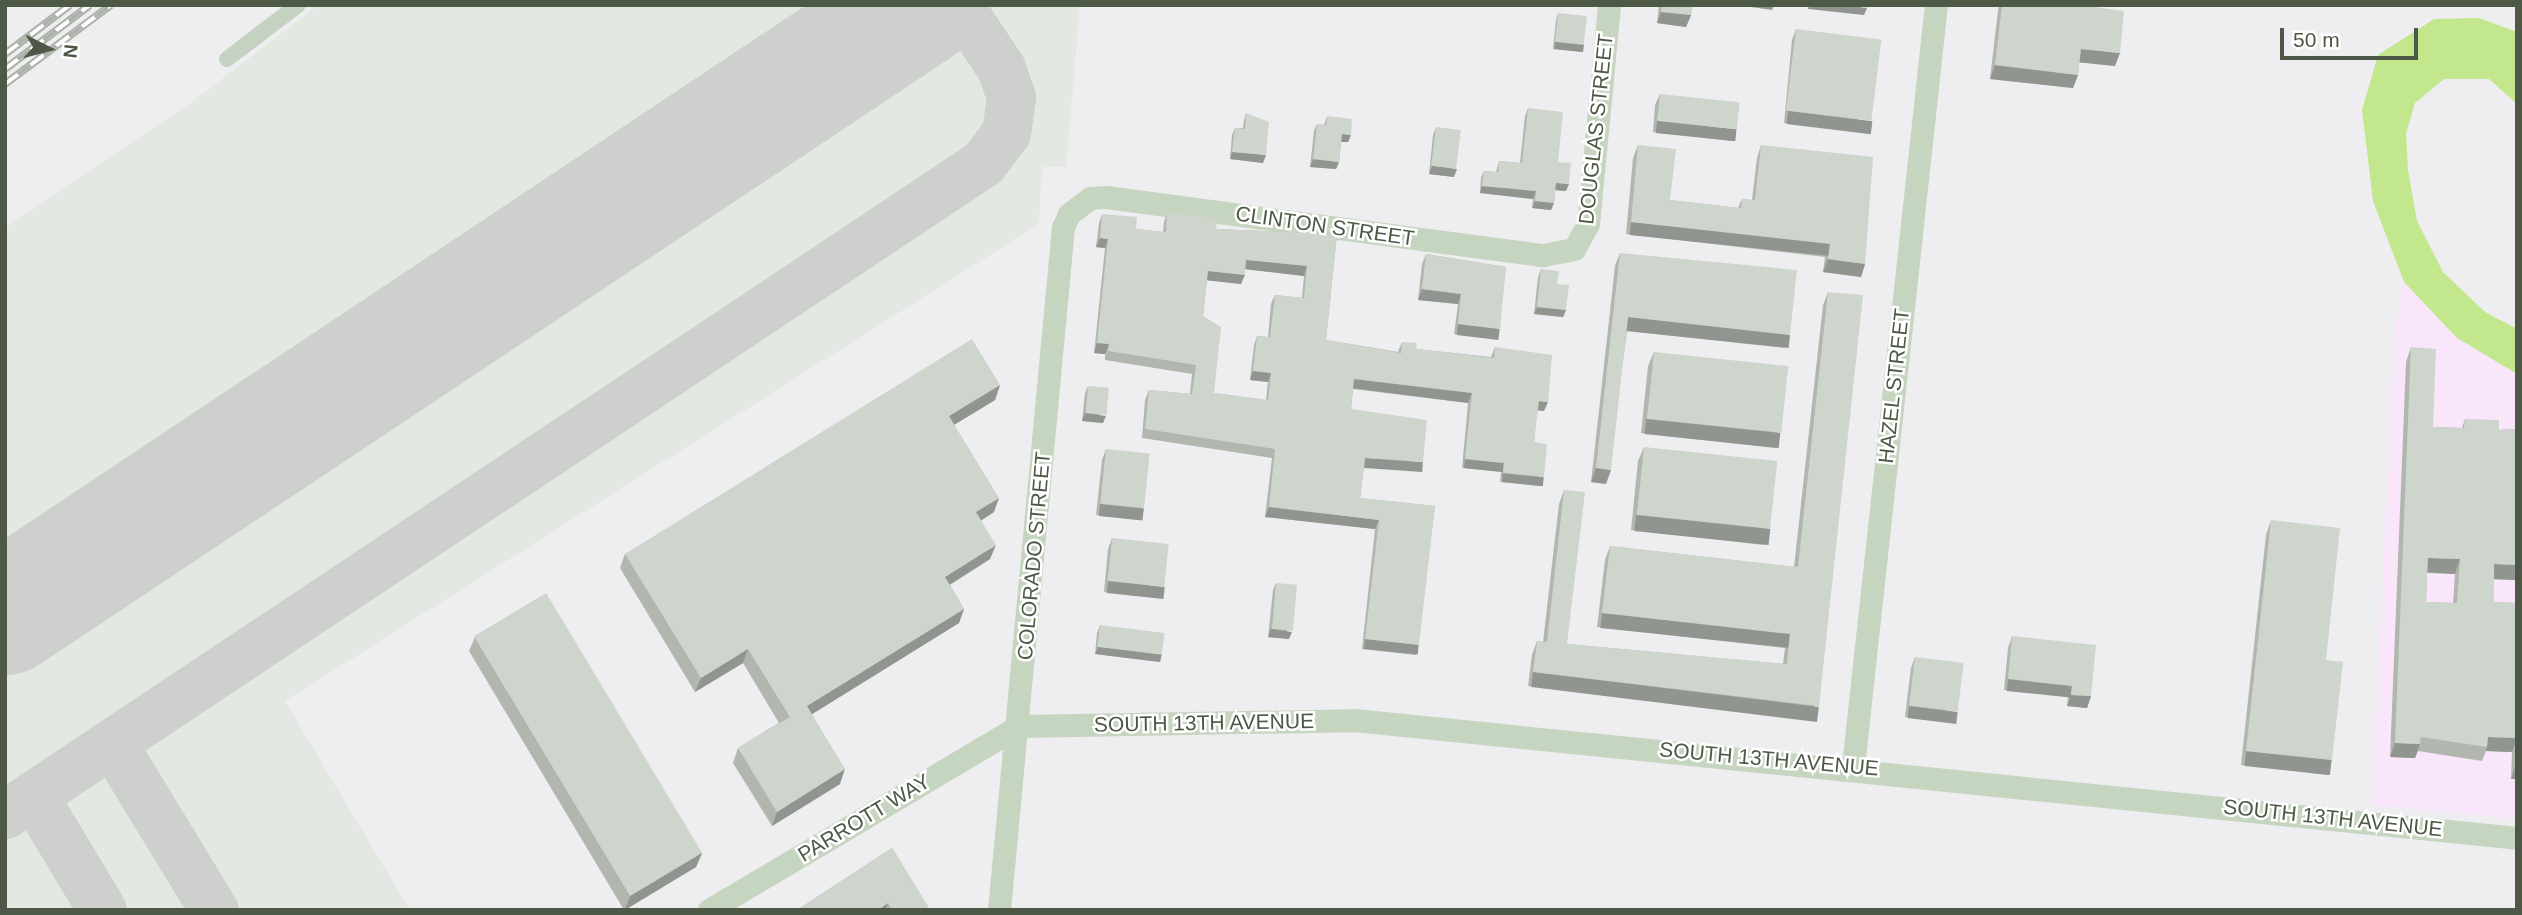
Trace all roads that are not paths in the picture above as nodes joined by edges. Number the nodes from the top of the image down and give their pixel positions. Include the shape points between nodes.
1 (298, 5) edge
2 (1609, 5) edge
3 (1936, 5) edge
4 (227, 59) dead end
5 (1077, 205) joint
6 (1574, 249) joint
7 (1019, 726) junction
8 (1853, 766) junction
9 (2517, 838) edge
10 (709, 910) edge
11 (999, 910) edge

1 - 4 street
2 - 6 street, DOUGLAS STREET via 1588,224
3 - 8 street, HAZEL STREET
5 - 6 street, CLINTON STREET via 1106,197 1543,254
5 - 7 street, COLORADO STREET via 1063,227
7 - 8 street, SOUTH 13TH AVENUE via 1354,720
7 - 10 street, PARROTT WAY
7 - 11 street, COLORADO STREET
8 - 9 street, SOUTH 13TH AVENUE

